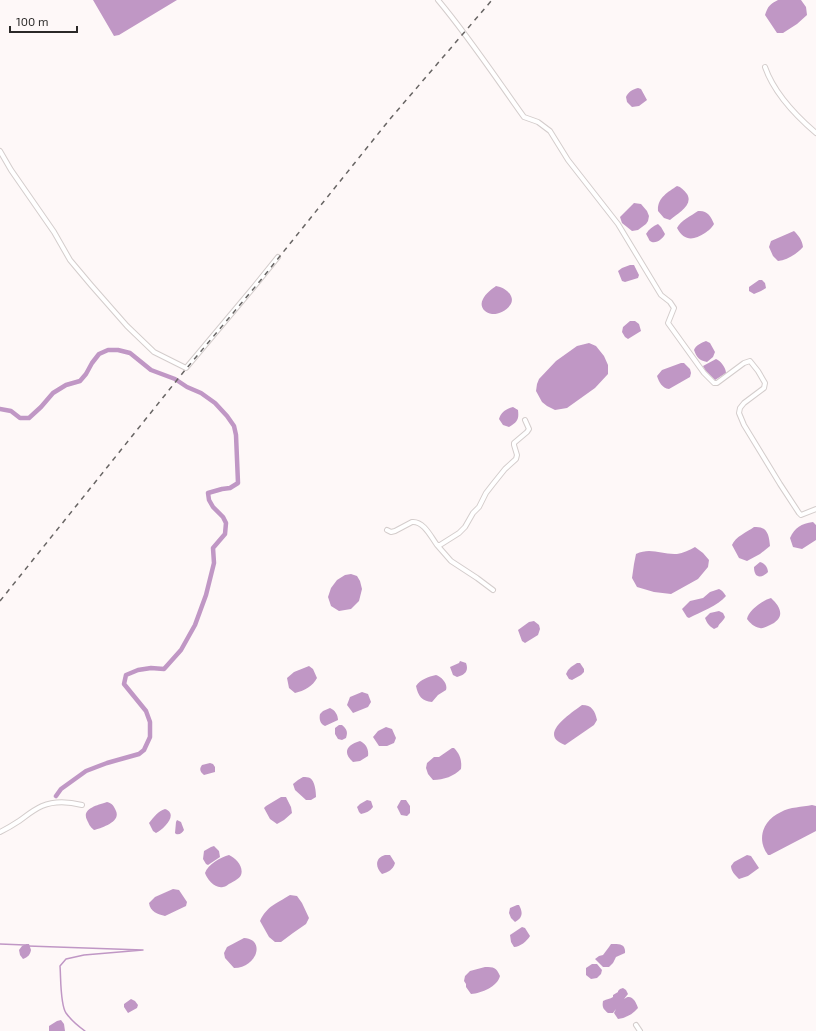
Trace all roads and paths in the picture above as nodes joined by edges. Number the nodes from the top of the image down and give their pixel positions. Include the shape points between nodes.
1 (438, 0) edge
2 (765, 67) dead end
3 (816, 133) edge
4 (0, 151) edge
5 (278, 257) dead end
6 (525, 420) dead end
7 (816, 509) edge
8 (387, 530) dead end
9 (437, 545) junction
10 (494, 590) dead end
11 (82, 805) dead end
12 (0, 832) edge
13 (636, 1025) dead end
14 (640, 1031) edge

1 - 7 street via 524,118 538,122 550,131 568,160 618,224 661,295 674,308 668,322 704,373 717,383 750,361 758,371 765,383 764,388 744,403 739,414 799,513 801,515
2 - 3 street via 783,100
4 - 5 street via 70,260 91,285 154,352 186,368
6 - 9 street via 529,429 514,443 516,459 486,493 465,527
8 - 9 street via 391,532 415,521 424,527
9 - 10 street via 451,561
11 - 12 street via 49,804 34,810
13 - 14 street

